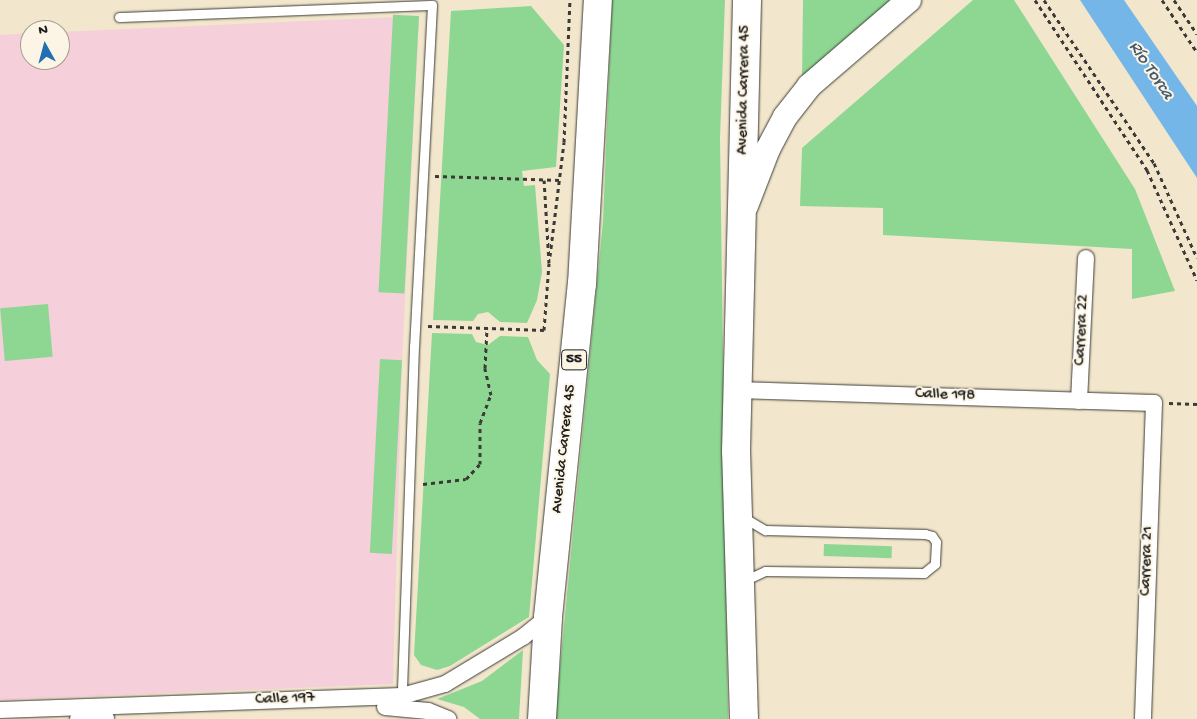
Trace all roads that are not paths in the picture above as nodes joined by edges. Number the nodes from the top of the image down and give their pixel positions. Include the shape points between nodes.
1 (746, 0) edge
2 (908, 0) edge
3 (595, 5) edge
4 (119, 17) dead end
5 (742, 217) junction
6 (1086, 258) dead end
7 (736, 390) junction
8 (1079, 401) junction
9 (1154, 403) joint
10 (739, 515) junction
11 (742, 582) junction
12 (548, 617) junction
13 (402, 701) junction
14 (0, 710) edge
15 (78, 719) edge
16 (448, 719) edge
17 (542, 719) edge
18 (744, 719) edge
19 (1143, 719) edge

1 - 5 highway, Avenida Carrera 45
2 - 5 main road via 809,86 785,117 768,149
3 - 12 highway, Avenida Carrera 45 / 55 via 582,284
4 - 13 lane via 432,5 414,346
5 - 7 highway, Avenida Carrera 45
6 - 8 street, Carrera 22
7 - 8 street, Calle 198
7 - 10 highway, Avenida Carrera 45
8 - 9 street, Calle 198
9 - 19 street, Carrera 21
10 - 11 highway, Avenida Carrera 45
10 - 11 lane via 765,530 925,534 936,542 935,564 924,573 765,571
11 - 18 highway, Avenida Carrera 45
12 - 13 street, Calle 197 via 523,637 445,684
12 - 17 highway, Avenida Carrera 45 / 55
13 - 14 street, Calle 197
13 - 15 street, Calle 197
13 - 16 street, Calle 197

